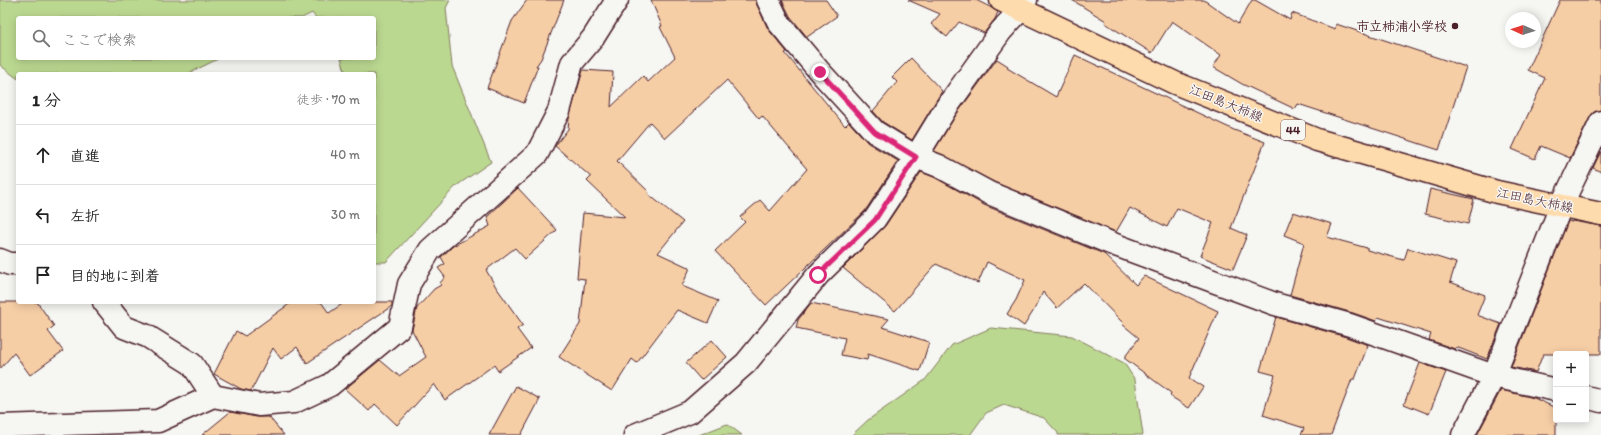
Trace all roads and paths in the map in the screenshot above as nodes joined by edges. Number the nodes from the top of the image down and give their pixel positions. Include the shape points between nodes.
1 (617, 0) edge
2 (768, 0) edge
3 (1001, 0) edge
4 (1023, 5) edge
5 (1601, 122) edge
6 (916, 157) junction
7 (1561, 206) junction
8 (1601, 214) edge
9 (0, 260) edge
10 (16, 264) edge
11 (106, 304) edge
12 (1494, 376) junction
13 (1553, 389) edge
14 (213, 396) junction
15 (1589, 398) edge
16 (1601, 400) edge
17 (0, 426) edge
18 (634, 435) edge
19 (1463, 435) edge

1 - 14 street via 593,38 572,63 559,111 537,154 430,250 409,284 400,327 330,385 294,402 259,405
2 - 6 street via 779,23 875,132
3 - 4 main road, 江田島大柿線 / 44
4 - 6 street via 1001,31 946,108
4 - 7 main road, 江田島大柿線 / 44 via 1175,83 1317,140 1496,192
5 - 7 street
6 - 12 street via 939,166 989,194 1113,244 1274,304 1350,325
6 - 18 street via 875,220 818,275 746,363 690,412
7 - 8 main road, 江田島大柿線 / 44
7 - 12 street
9 - 10 street
11 - 14 street via 124,327 147,336 192,364
12 - 13 street
12 - 19 street
14 - 17 street via 158,421
15 - 16 street

